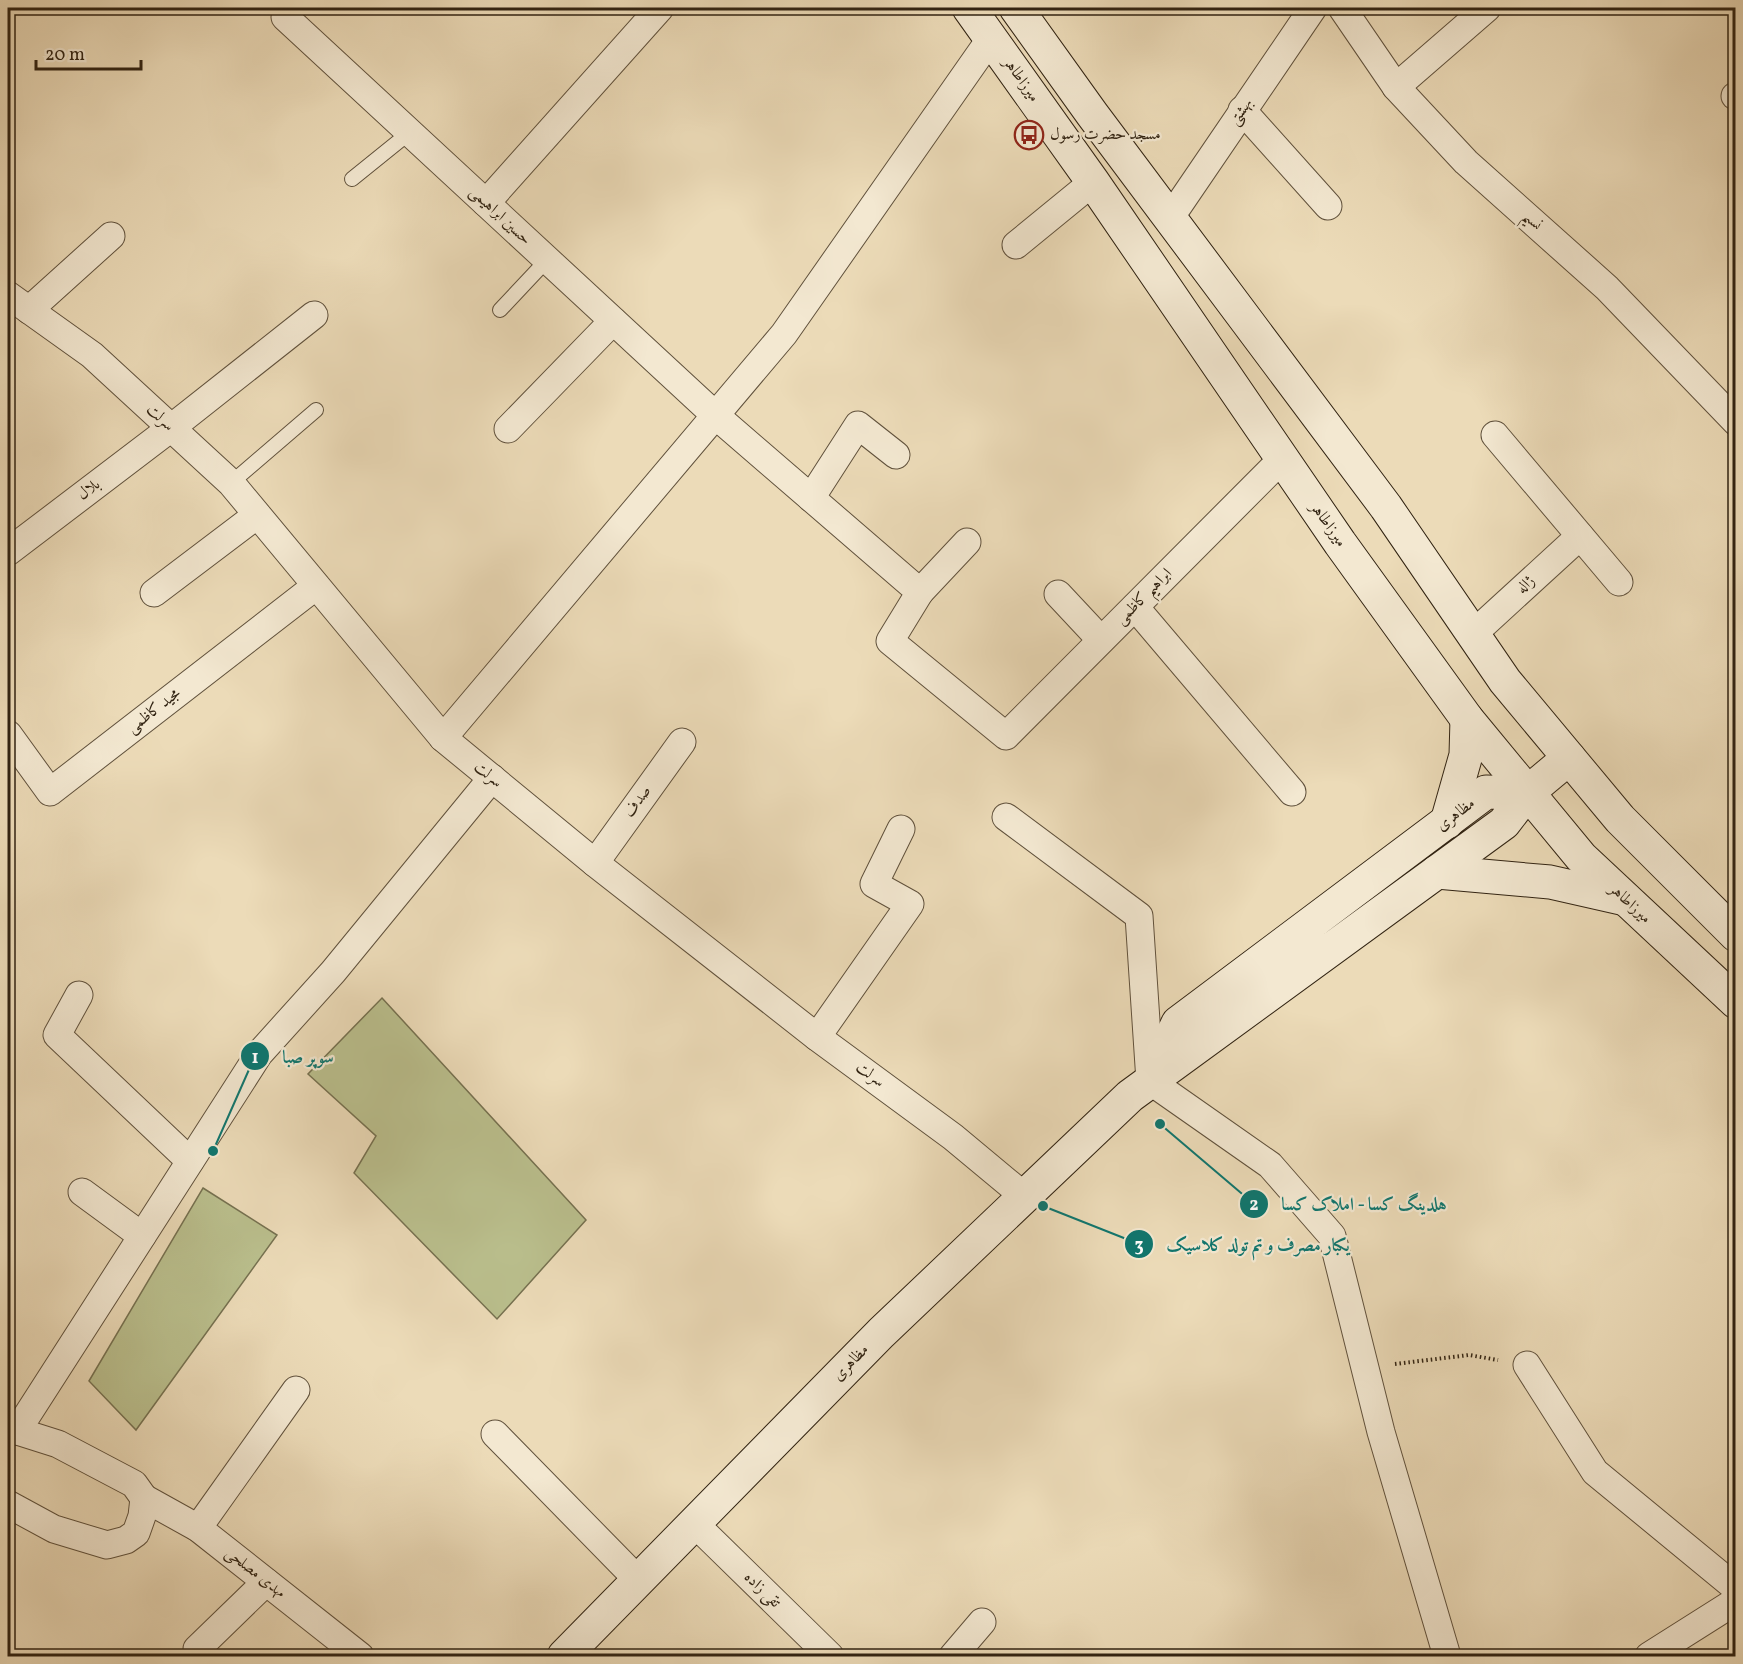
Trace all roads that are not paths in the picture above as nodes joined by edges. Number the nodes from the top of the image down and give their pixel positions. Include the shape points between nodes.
1 (660, 8) edge
2 (969, 8) edge
3 (1016, 8) edge
4 (1313, 8) edge
5 (1342, 8) edge
6 (1487, 8) edge
7 (285, 17) dead end
8 (991, 38) junction
9 (1396, 87) junction
10 (1242, 110) junction
11 (409, 133) junction
12 (352, 179) dead end
13 (1093, 182) junction
14 (486, 203) junction
15 (1328, 206) dead end
16 (1170, 218) junction
17 (111, 236) dead end
18 (1016, 245) dead end
19 (547, 260) junction
20 (18, 302) edge
21 (500, 310) dead end
22 (314, 315) dead end
23 (613, 321) junction
24 (316, 410) dead end
25 (715, 415) junction
26 (1736, 422) edge
27 (171, 428) junction
28 (508, 429) dead end
29 (1495, 435) dead end
30 (896, 455) dead end
31 (1282, 459) junction
32 (231, 483) junction
33 (811, 498) junction
34 (257, 514) junction
35 (1580, 536) junction
36 (967, 542) dead end
37 (8, 552) edge
38 (1619, 582) dead end
39 (316, 586) junction
40 (920, 592) junction
41 (154, 594) dead end
42 (1058, 594) dead end
43 (1135, 607) junction
44 (1473, 634) junction
45 (1101, 640) junction
46 (1467, 719) junction
47 (8, 734) edge
48 (442, 738) junction
49 (682, 742) dead end
50 (1569, 758) junction
51 (492, 778) junction
52 (1292, 792) dead end
53 (1527, 793) junction
54 (1006, 817) dead end
55 (1447, 822) junction
56 (902, 829) dead end
57 (595, 863) junction
58 (1437, 872) junction
59 (1626, 900) junction
60 (1736, 935) edge
61 (79, 995) dead end
62 (1736, 1002) edge
63 (817, 1037) junction
64 (1150, 1081) junction
65 (190, 1161) junction
66 (82, 1192) dead end
67 (1024, 1196) junction
68 (142, 1236) junction
69 (1527, 1365) road end
70 (296, 1390) dead end
71 (12, 1431) edge
72 (495, 1434) dead end
73 (144, 1498) junction
74 (8, 1506) edge
75 (694, 1523) junction
76 (198, 1528) junction
77 (638, 1580) junction
78 (266, 1582) junction
79 (1736, 1588) edge
80 (1736, 1601) edge
81 (982, 1622) dead end
82 (197, 1648) dead end
83 (360, 1656) edge
84 (564, 1656) edge
85 (830, 1656) edge
86 (953, 1656) edge
87 (1447, 1656) edge
88 (1649, 1656) edge

1 - 14 street
2 - 8 main road, میرزاطاهر
3 - 16 main road
4 - 10 street, بهشتی
5 - 9 street, نسیم
6 - 9 street
7 - 11 street, حسین ابراهیمی
8 - 13 main road, میرزاطاهر
8 - 25 street via 784,333
9 - 26 street, نسیم via 1466,162 1607,288
10 - 15 street
10 - 16 street, بهشتی
11 - 12 lane
11 - 14 street, حسین ابراهیمی
13 - 18 street
13 - 31 main road, میرزاطاهر
14 - 19 street, حسین ابراهیمی
16 - 44 main road via 1386,507
17 - 20 street
19 - 21 lane
19 - 23 street, حسین ابراهیمی
20 - 27 street, سرلت via 92,355
22 - 27 street, بلال
23 - 25 street, حسین ابراهیمی
23 - 28 street
24 - 32 lane
25 - 33 street, حسین ابراهیمی
25 - 48 street
27 - 32 street, سرلت
27 - 37 street, بلال
29 - 35 street
30 - 33 street via 858,425
31 - 43 street, ابراهیم کاظمی
31 - 46 main road, میرزاطاهر
32 - 34 street, سرلت
33 - 40 street, حسین ابراهیمی
34 - 39 street, سرلت
34 - 41 street
35 - 38 street
35 - 44 street, ژاله
36 - 40 street
39 - 47 street, مجید کاظمی via 50,792
39 - 48 street, سرلت
40 - 45 street, ابراهیم کاظمی via 890,641 1006,736
42 - 45 street
43 - 45 street, ابراهیم کاظمی
43 - 52 street
44 - 50 main road via 1505,681
46 - 53 main road, میرزاطاهر
46 - 55 main road via 1466,755
48 - 51 street, سرلت
49 - 57 street, صدف
50 - 53 main road
50 - 60 main road via 1620,819
51 - 57 street, سرلت
51 - 65 street via 333,972 259,1054
53 - 55 main road, مظاهری via 1486,792
53 - 58 main road, مظاهری via 1504,824
53 - 59 main road, میرزاطاهر via 1581,857
54 - 64 street via 1138,916
55 - 64 main road, مظاهری via 1178,1023
56 - 63 street via 874,884 909,904
57 - 63 street, سرلت
58 - 59 main road via 1550,882
58 - 64 main road, مظاهری
59 - 62 main road, میرزاطاهر
61 - 65 street via 57,1035
63 - 67 street, سرلت via 953,1137
64 - 67 main road, مظاهری
64 - 87 street via 1270,1165 1332,1236 1381,1432
65 - 68 street
66 - 68 street
67 - 75 main road, مظاهری via 881,1333
68 - 71 street
69 - 79 street via 1595,1472
70 - 76 street
71 - 73 street, مهدی مصلحی via 58,1444 134,1484
72 - 77 street
73 - 74 street via 136,1533 107,1545 54,1529
73 - 76 street, مهدی مصلحی
75 - 77 main road, مظاهری
75 - 85 street, تقی زاده
76 - 78 street, مهدی مصلحی
77 - 84 main road, مظاهری
78 - 82 street
78 - 83 street, مهدی مصلحی
80 - 88 street
81 - 86 street

